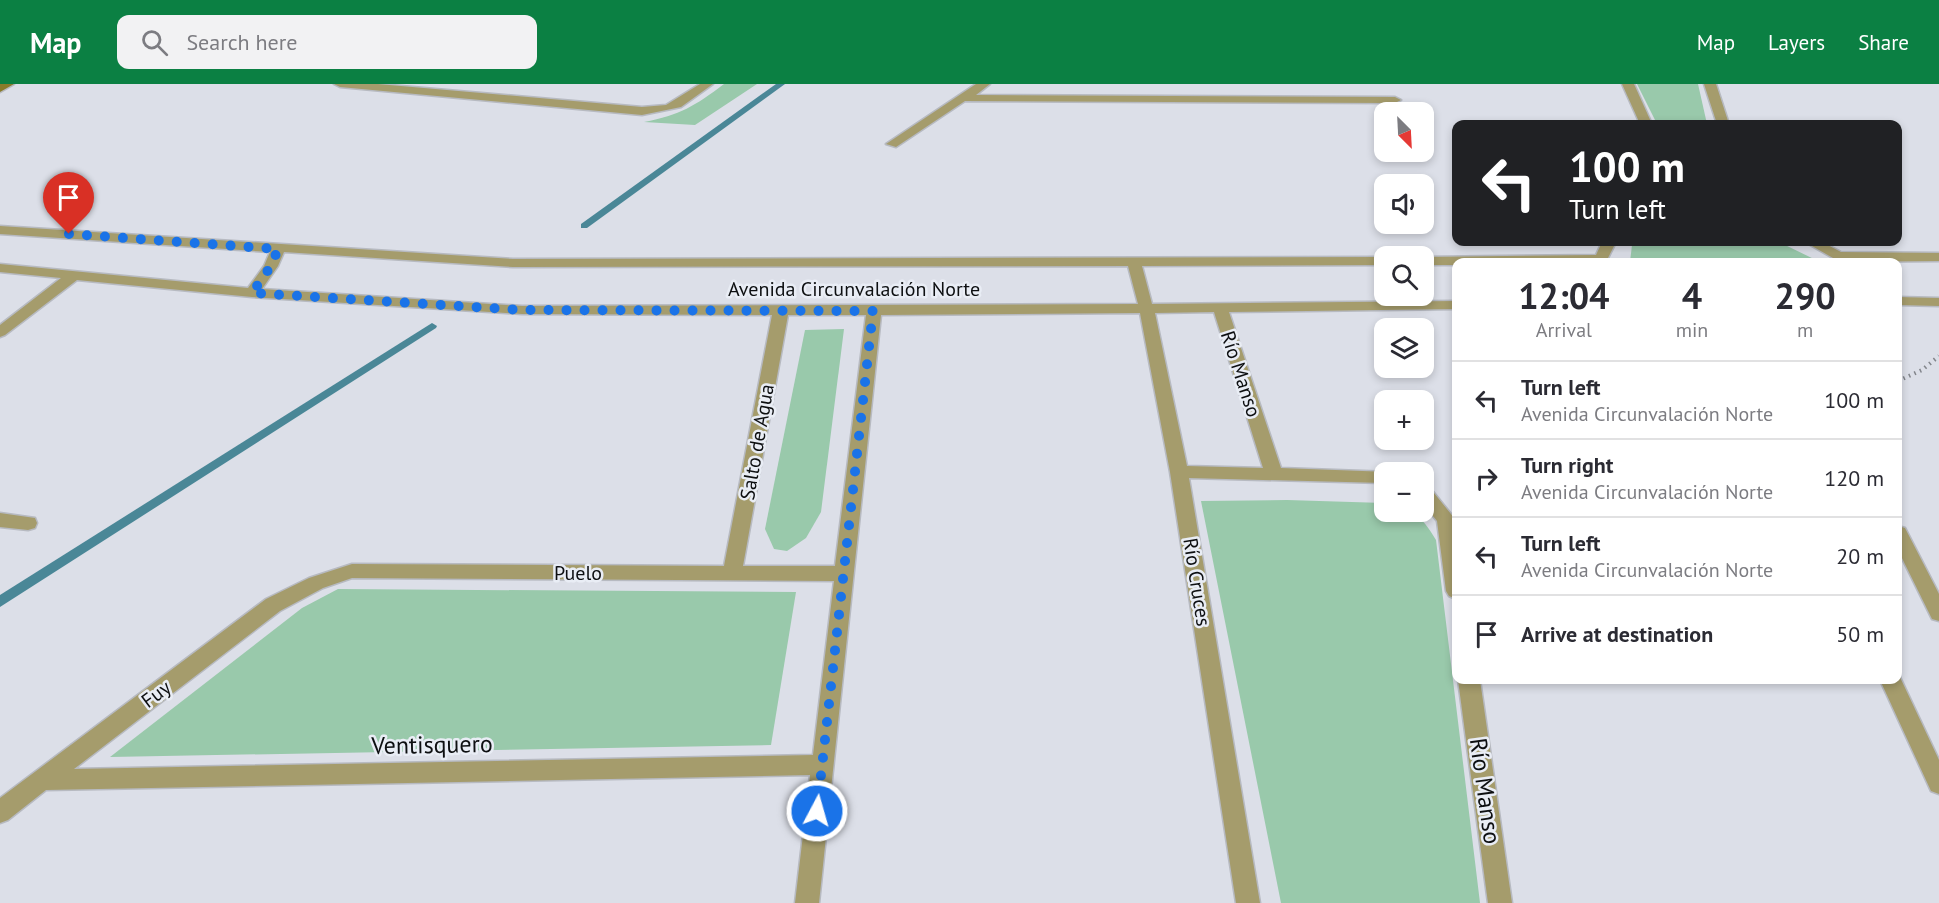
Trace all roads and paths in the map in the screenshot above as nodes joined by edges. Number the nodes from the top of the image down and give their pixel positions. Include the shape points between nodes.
1 (8, 84) edge
2 (340, 84) edge
3 (447, 84) edge
4 (707, 84) edge
5 (984, 84) edge
6 (1144, 84) edge
7 (1356, 84) edge
8 (1628, 84) edge
9 (1710, 84) edge
10 (0, 88) edge
11 (433, 94) junction
12 (966, 98) junction
13 (1149, 100) junction
14 (1362, 100) junction
15 (1395, 100) dead end
16 (1644, 120) edge
17 (1722, 120) edge
18 (892, 144) dead end
19 (0, 230) edge
20 (1820, 246) edge
21 (278, 249) junction
22 (1939, 257) edge
23 (1844, 258) edge
24 (1892, 258) edge
25 (1374, 261) edge
26 (1434, 261) edge
27 (1452, 261) edge
28 (1134, 263) junction
29 (0, 268) edge
30 (74, 275) junction
31 (252, 293) junction
32 (1902, 301) edge
33 (1939, 302) edge
34 (1452, 305) edge
35 (1220, 308) junction
36 (1147, 309) junction
37 (781, 310) junction
38 (873, 311) junction
39 (0, 332) edge
40 (1939, 356) edge
41 (1902, 379) edge
42 (1179, 472) junction
43 (1274, 474) junction
44 (1374, 477) edge
45 (1434, 505) edge
46 (0, 520) edge
47 (28, 523) dead end
48 (1902, 541) edge
49 (1452, 562) edge
50 (732, 574) junction
51 (843, 574) junction
52 (316, 583) joint
53 (1939, 613) edge
54 (1470, 684) edge
55 (1893, 684) edge
56 (822, 765) junction
57 (42, 780) junction
58 (1939, 784) edge
59 (0, 812) edge
60 (807, 903) edge
61 (1248, 903) edge
62 (1500, 903) edge

1 - 10 street
2 - 11 street
3 - 11 street
4 - 11 street via 667,110
5 - 12 street
6 - 13 street
7 - 14 street
8 - 16 street
9 - 17 street
12 - 13 street
12 - 18 street
13 - 14 street
14 - 15 street
19 - 21 street, Avenida Circunvalación Norte
20 - 23 street
21 - 28 street, Avenida Circunvalación Norte via 513,263
21 - 31 street
22 - 24 street
25 - 28 street, Avenida Circunvalación Norte
26 - 27 street
28 - 36 street, Río Cruces
29 - 30 street, Avenida Circunvalación Norte
30 - 31 street, Avenida Circunvalación Norte
30 - 39 street
31 - 37 street, Avenida Circunvalación Norte via 522,310
32 - 33 street
34 - 35 street, Avenida Circunvalación Norte
35 - 36 street, Avenida Circunvalación Norte
35 - 43 street, Río Manso
36 - 38 street, Avenida Circunvalación Norte
36 - 42 street, Río Cruces
37 - 38 street, Avenida Circunvalación Norte
37 - 50 street, Salto de Agua
38 - 51 street
40 - 41 path
42 - 43 street
42 - 61 street, Río Cruces
43 - 44 street
45 - 49 street via 1446,519
46 - 47 street
48 - 53 street
50 - 51 street, Puelo
50 - 52 street, Puelo via 352,571
51 - 56 street
52 - 57 street, Fuy via 273,605
54 - 62 street, Río Manso
55 - 58 street
56 - 57 street, Ventisquero
56 - 60 street
57 - 59 street, Fuy

